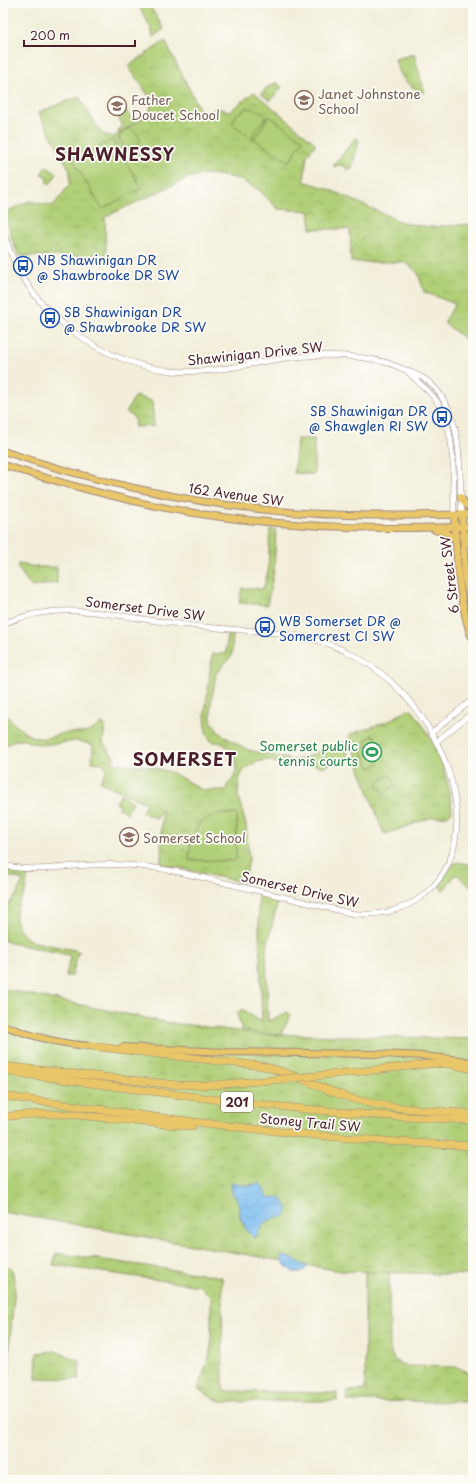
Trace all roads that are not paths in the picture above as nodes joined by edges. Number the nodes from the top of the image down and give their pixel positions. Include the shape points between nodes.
1 (3, 228) edge
2 (406, 371) junction
3 (3, 451) edge
4 (3, 465) edge
5 (460, 497) junction
6 (473, 508) edge
7 (462, 514) junction
8 (473, 514) edge
9 (454, 515) junction
10 (455, 527) junction
11 (462, 527) junction
12 (473, 527) edge
13 (422, 528) junction
14 (455, 539) junction
15 (464, 551) junction
16 (473, 617) edge
17 (3, 624) edge
18 (473, 642) edge
19 (473, 698) edge
20 (473, 712) edge
21 (432, 733) junction
22 (436, 742) junction
23 (3, 865) edge
24 (3, 1025) edge
25 (90, 1046) junction
26 (473, 1063) edge
27 (3, 1066) edge
28 (473, 1069) edge
29 (3, 1071) edge
30 (3, 1096) edge
31 (473, 1114) edge
32 (3, 1117) edge
33 (473, 1120) edge
34 (232, 1127) junction
35 (473, 1146) edge

1 - 2 street, Shawinigan Drive SW via 21,274 55,317 95,347 128,361 171,371 197,372 281,359 338,356 381,361
2 - 5 street, Shawinigan Drive SW via 419,375 435,388 452,414 457,440
2 - 9 street, Shawinigan Drive SW via 435,399 449,427
3 - 9 main road, 162 Avenue SW via 119,485 230,505 288,512 349,515
4 - 13 main road, 162 Avenue SW via 118,497 226,517 286,524
5 - 6 main road via 466,505
5 - 7 street, Shawinigan Drive SW
7 - 8 main road, 162 Avenue SW
7 - 9 main road, 162 Avenue SW
7 - 11 main road, Shawinigan Drive SW
9 - 10 main road, Shawinigan Drive SW
10 - 11 main road, 162 Avenue SW
10 - 13 main road, 162 Avenue SW
10 - 14 main road, 6 Street SW
11 - 12 main road, 162 Avenue SW
11 - 15 main road, 6 Street SW
12 - 15 main road via 468,534
13 - 14 main road via 447,533
14 - 18 main road, 6 Street SW via 461,598
15 - 16 main road, 6 Street SW via 465,578
17 - 21 street, Somerset Drive SW via 39,612 80,610 158,622 280,632 308,638 344,650 382,674 410,702
19 - 21 street
20 - 22 street
21 - 22 street, Somerset Drive SW
22 - 23 street, Somerset Drive SW via 448,770 455,802 457,826 453,851 444,872 428,892 408,905 390,912 370,915 350,913 150,867 102,864 36,869
24 - 25 main road via 45,1040
25 - 26 main road via 233,1052 379,1054 424,1056
25 - 31 highway via 262,1066 289,1073 358,1100
27 - 28 highway, bridge via 177,1085 214,1085 430,1064 450,1064
29 - 33 highway, Stoney Trail SW / 201 via 270,1106
30 - 34 highway, Stoney Trail SW / 201
32 - 34 highway via 40,1114
34 - 35 highway, Stoney Trail SW / 201

